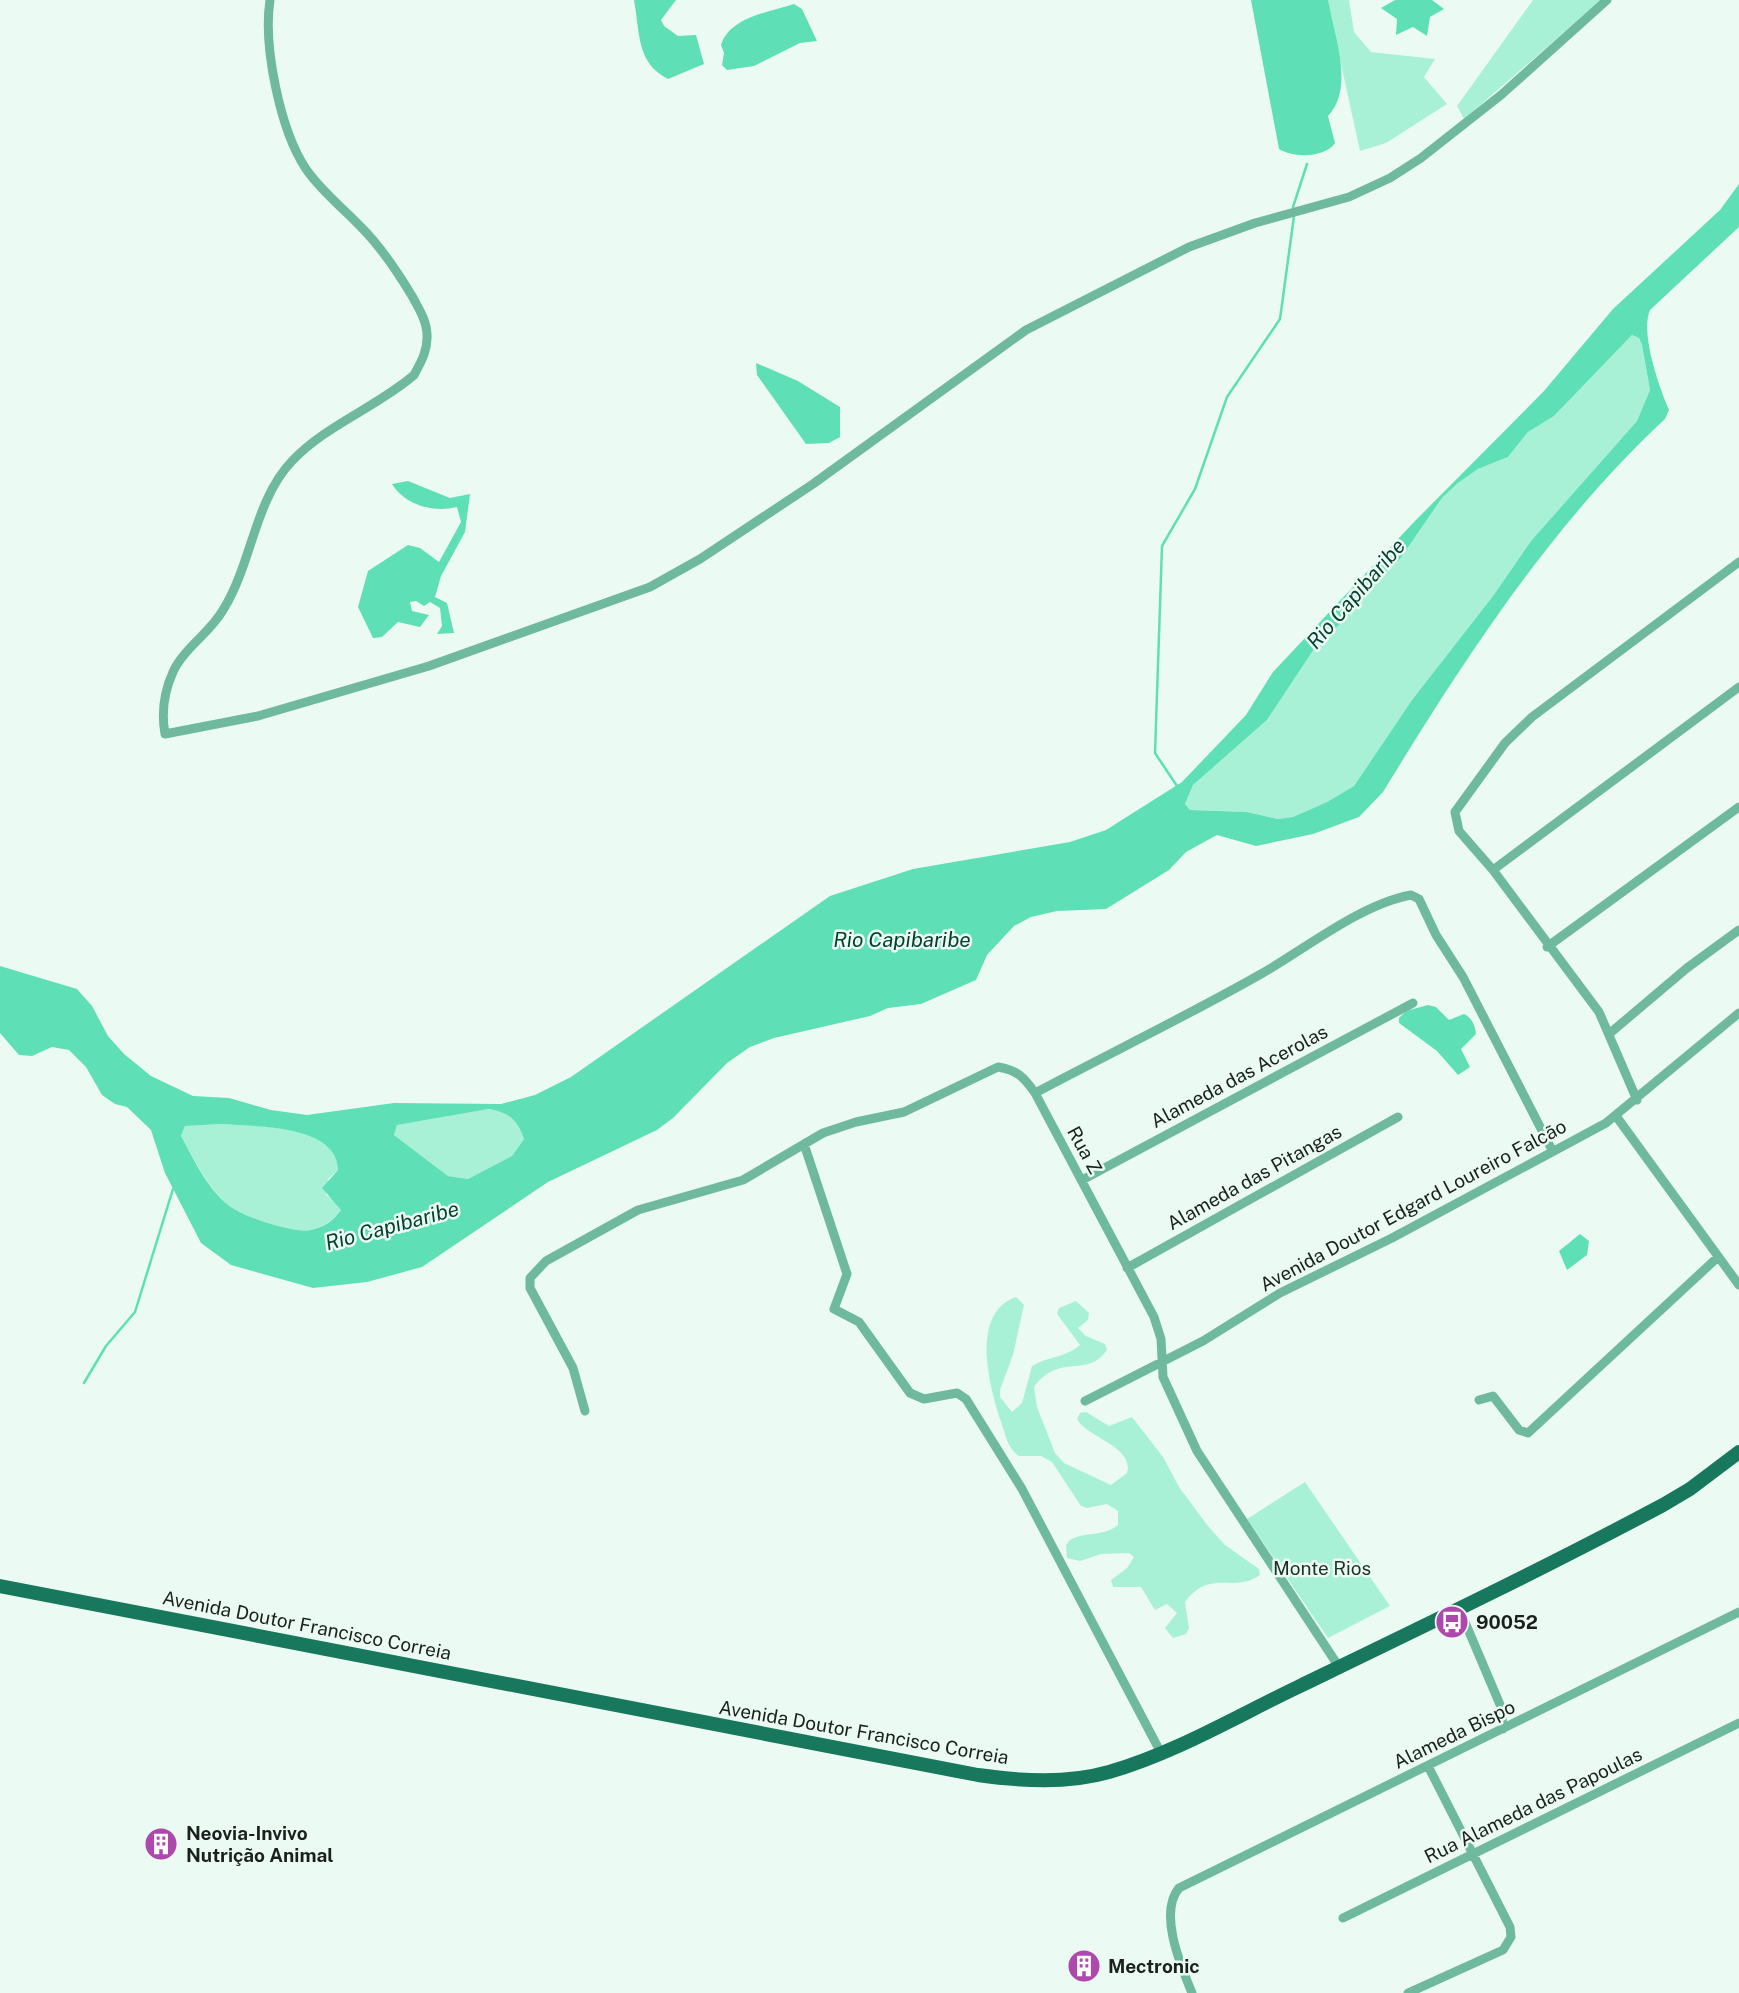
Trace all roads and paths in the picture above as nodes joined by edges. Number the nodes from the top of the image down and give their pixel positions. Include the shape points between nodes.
1 (270, 0) edge
2 (1607, 0) edge
3 (1739, 562) edge
4 (1739, 687) edge
5 (1739, 807) edge
6 (1493, 870) junction
7 (1739, 930) edge
8 (1547, 947) junction
9 (1413, 1003) dead end
10 (1739, 1013) edge
11 (1609, 1034) junction
12 (1035, 1093) junction
13 (1637, 1100) junction
14 (1616, 1116) junction
15 (1398, 1117) dead end
16 (804, 1144) junction
17 (1552, 1150) junction
18 (1082, 1180) junction
19 (1718, 1258) junction
20 (1127, 1268) junction
21 (1739, 1284) edge
22 (1160, 1363) junction
23 (1479, 1400) dead end
24 (1085, 1401) dead end
25 (585, 1411) dead end
26 (1739, 1452) edge
27 (0, 1586) edge
28 (1459, 1608) junction
29 (1739, 1614) edge
30 (1339, 1667) junction
31 (1739, 1723) edge
32 (1503, 1729) junction
33 (1161, 1753) junction
34 (1428, 1766) junction
35 (1471, 1855) junction
36 (1343, 1918) dead end
37 (1192, 1993) edge
38 (1408, 1993) edge

1 - 2 street via 267,22 273,65 296,150 320,186 396,269 416,302 427,336 424,356 414,374 310,446 292,461 273,488 234,592 214,625 174,670 162,709 165,734 258,716 429,666 650,587 813,484 1026,330 1189,247 1349,197 1390,178 1501,95
3 - 6 street via 1532,716 1505,743 1455,811 1458,831
4 - 6 street
5 - 8 street
6 - 8 street
7 - 11 street
8 - 11 street via 1599,1012
9 - 18 street, Alameda das Acerolas
10 - 13 street, Avenida Doutor Edgard Loureiro Falcão
11 - 13 street
12 - 16 street, Rua Z via 1013,1069 998,1068 904,1112 838,1128
12 - 17 street via 1213,1001 1354,918 1411,895 1419,899 1506,1055
12 - 18 street, Rua Z
13 - 14 street, Avenida Doutor Edgard Loureiro Falcão
14 - 17 street, Avenida Doutor Edgard Loureiro Falcão
14 - 19 street
15 - 20 street, Alameda das Pitangas
16 - 25 street via 736,1183 638,1210 560,1252 535,1271 530,1288 573,1368
16 - 33 street via 847,1275 834,1309 859,1322 910,1393 924,1399 957,1393 966,1399 1022,1489
17 - 22 street, Avenida Doutor Edgard Loureiro Falcão via 1280,1293
18 - 20 street, Rua Z
19 - 21 street
19 - 23 street via 1528,1433 1519,1430 1493,1396
20 - 22 street, Rua Z via 1142,1291 1161,1339
22 - 24 street, Avenida Doutor Edgard Loureiro Falcão
22 - 30 street, Rua Z via 1197,1451
26 - 28 main road, Avenida Doutor Francisco Correia via 1663,1505
27 - 33 main road, Avenida Doutor Francisco Correia via 978,1775 1029,1781 1062,1779 1109,1772
28 - 30 main road, Avenida Doutor Francisco Correia
28 - 32 street via 1501,1707
29 - 32 street, Alameda Bispo
30 - 33 main road, Avenida Doutor Francisco Correia
31 - 35 street, Rua Alameda das Papoulas
32 - 34 street, Alameda Bispo
34 - 35 street
34 - 37 street, Alameda Bispo via 1184,1886 1172,1899 1172,1923
35 - 36 street, Rua Alameda das Papoulas
35 - 38 street via 1511,1937 1503,1950

